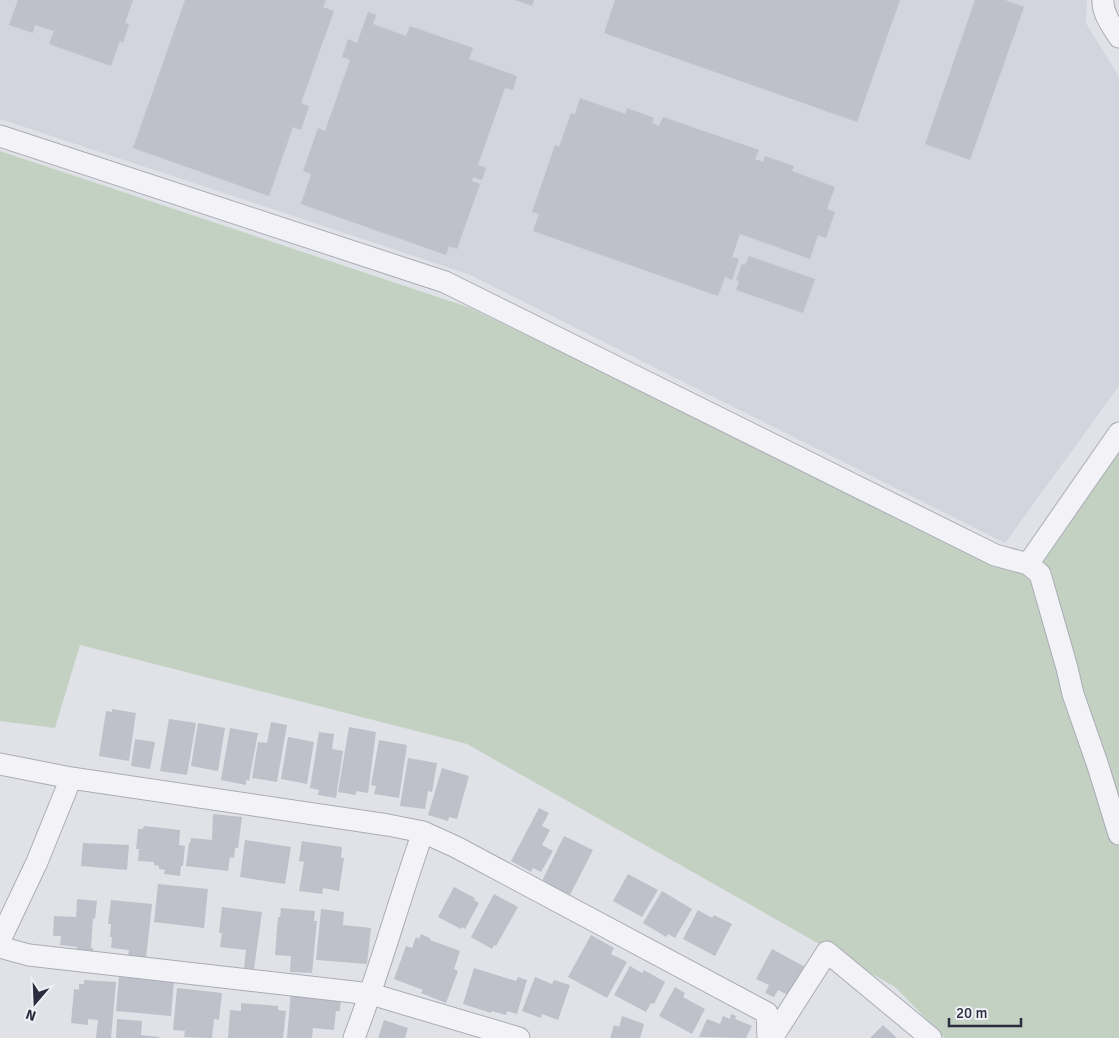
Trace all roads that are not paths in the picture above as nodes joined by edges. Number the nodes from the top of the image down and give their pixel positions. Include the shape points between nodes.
1 (1103, 0) edge
2 (1119, 37) edge
3 (0, 136) edge
4 (1119, 433) edge
5 (1028, 564) junction
6 (0, 764) edge
7 (71, 778) junction
8 (423, 832) junction
9 (1119, 834) edge
10 (0, 940) edge
11 (0, 947) edge
12 (371, 994) junction
13 (354, 1038) edge
14 (519, 1038) edge
15 (770, 1038) edge
16 (931, 1038) edge

1 - 2 street via 1102,5
3 - 5 street via 445,282 995,555
4 - 5 street
5 - 9 street via 1040,574 1073,694
6 - 7 street
7 - 8 street
7 - 10 street via 37,862
8 - 12 street
8 - 15 street via 767,1013
11 - 12 street via 29,956
12 - 13 street
12 - 14 street
15 - 16 street via 826,952

